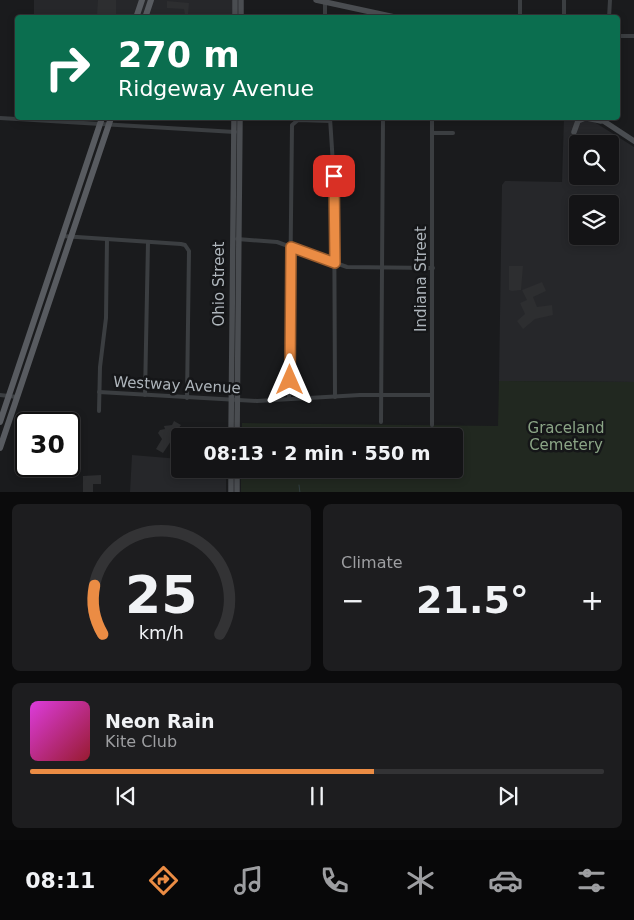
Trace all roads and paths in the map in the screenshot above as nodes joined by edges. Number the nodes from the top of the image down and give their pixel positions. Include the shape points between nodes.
1 (142, 0) edge
2 (152, 0) edge
3 (316, 0) edge
4 (520, 0) edge
5 (564, 0) edge
6 (610, 0) edge
7 (325, 2) junction
8 (137, 15) edge
9 (146, 15) edge
10 (325, 15) edge
11 (385, 15) edge
12 (520, 15) edge
13 (564, 15) edge
14 (609, 15) edge
15 (620, 36) edge
16 (634, 36) edge
17 (0, 118) edge
18 (15, 118) edge
19 (67, 120) edge
20 (234, 120) edge
21 (240, 120) edge
22 (318, 120) edge
23 (330, 120) edge
24 (383, 120) edge
25 (432, 120) edge
26 (581, 120) edge
27 (593, 120) edge
28 (602, 120) edge
29 (101, 121) edge
30 (110, 121) edge
31 (610, 125) junction
32 (237, 132) junction
33 (574, 132) dead end
34 (432, 133) junction
35 (453, 133) dead end
36 (634, 141) edge
37 (62, 236) junction
38 (71, 237) junction
39 (107, 239) junction
40 (235, 239) junction
41 (148, 242) junction
42 (291, 247) junction
43 (335, 263) junction
44 (382, 268) junction
45 (433, 268) junction
46 (99, 392) junction
47 (0, 395) edge
48 (9, 395) junction
49 (145, 395) junction
50 (432, 395) junction
51 (381, 396) junction
52 (18, 397) junction
53 (334, 397) junction
54 (187, 398) junction
55 (290, 399) junction
56 (235, 400) junction
57 (99, 411) dead end
58 (0, 422) edge
59 (381, 422) dead end
60 (432, 425) dead end
61 (233, 428) edge
62 (237, 428) edge
63 (0, 448) edge
64 (231, 478) edge
65 (237, 478) edge
66 (231, 492) edge
67 (237, 492) edge

1 - 8 main road
2 - 9 main road
3 - 7 street
4 - 12 street
5 - 13 street
6 - 14 street
7 - 10 street
7 - 11 street
15 - 16 street
17 - 18 street
19 - 29 street
20 - 32 street
21 - 32 street
22 - 42 street via 294,122 292,125
23 - 43 street
24 - 44 street
25 - 34 street, Indiana Street
26 - 33 street
27 - 31 street
28 - 31 street
29 - 30 street
29 - 37 main road
30 - 32 street
30 - 38 main road
31 - 36 street
32 - 40 street, Ohio Street
34 - 35 street
34 - 45 street, Indiana Street
37 - 38 street
37 - 48 main road
38 - 39 street
38 - 52 main road
39 - 41 street
39 - 46 street via 106,318
40 - 42 street via 271,241
40 - 56 street, Ohio Street
41 - 49 street
41 - 54 street via 181,244 188,248
42 - 43 street
42 - 55 street
43 - 44 street via 354,268
43 - 53 street
44 - 45 street
44 - 51 street
45 - 50 street, Indiana Street
46 - 49 street, Westway Avenue
46 - 57 street
47 - 48 street
48 - 52 street
48 - 58 main road
49 - 54 street, Westway Avenue
50 - 51 street, Westway Avenue
50 - 60 street, Indiana Street
51 - 53 street, Westway Avenue
51 - 59 street
52 - 63 main road
53 - 55 street, Westway Avenue
54 - 56 street, Westway Avenue
55 - 56 street, Westway Avenue
56 - 61 street, Ohio Street
56 - 62 street, Ohio Street
64 - 66 street
65 - 67 street

